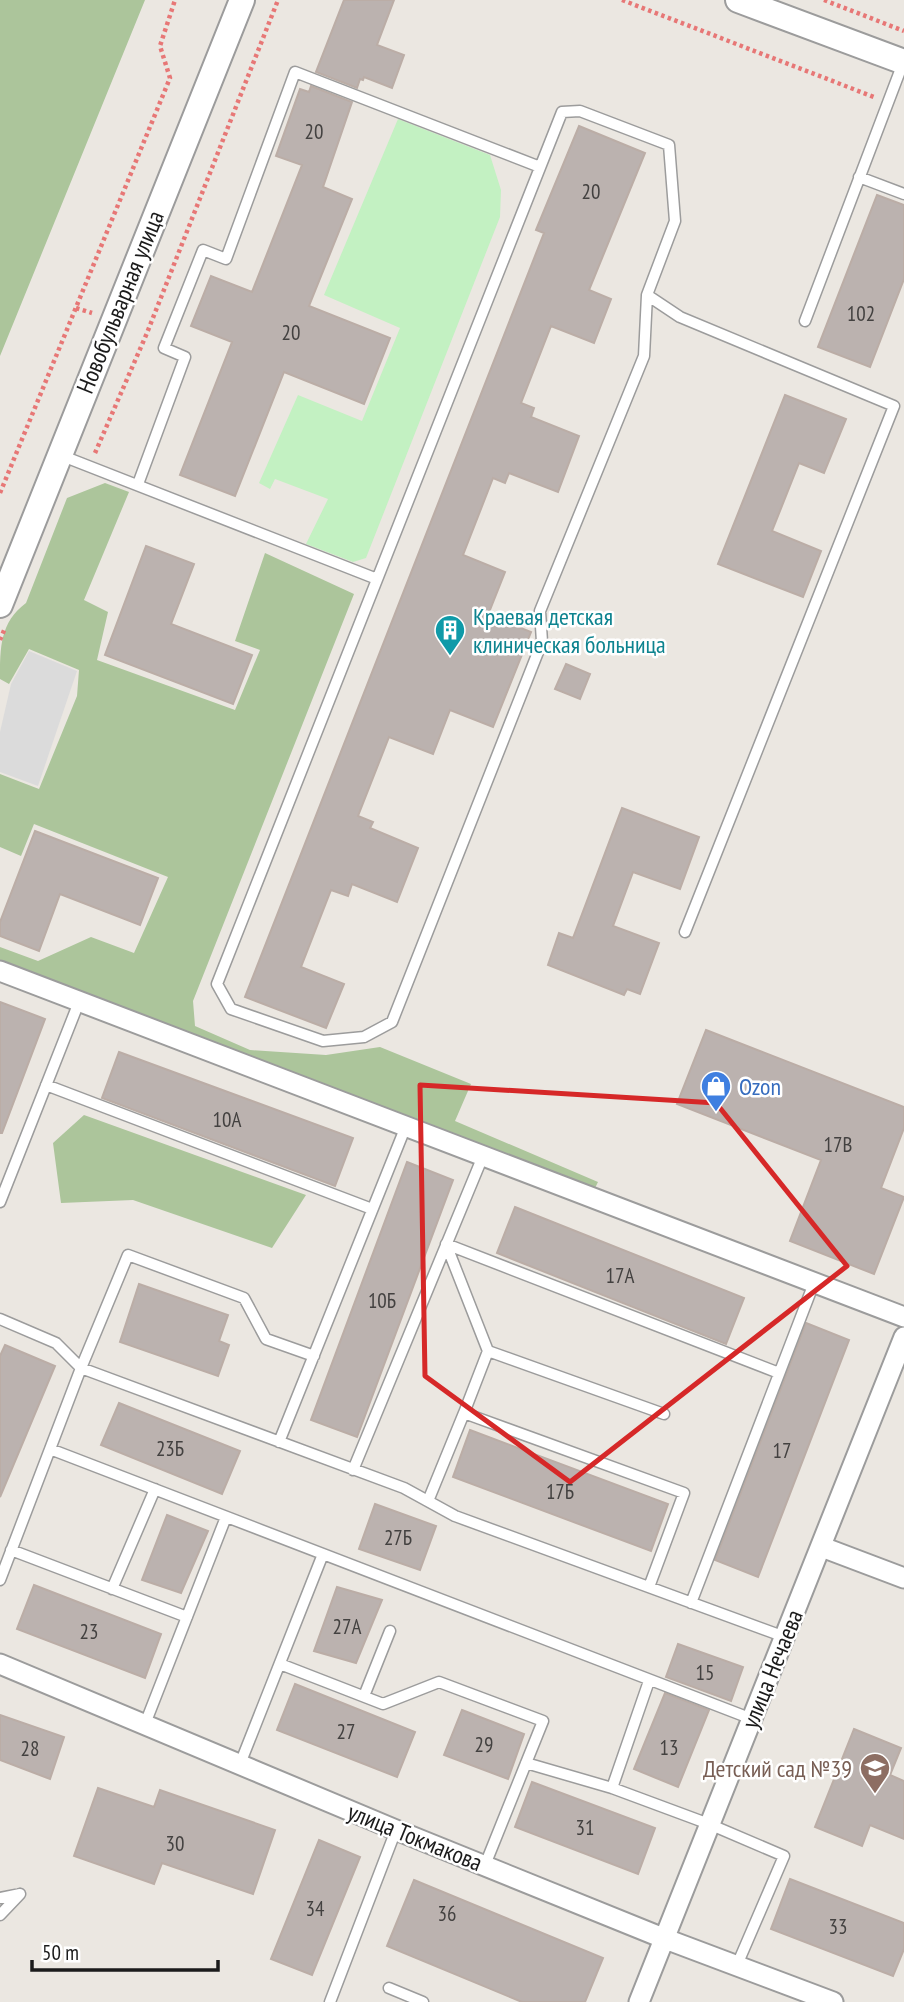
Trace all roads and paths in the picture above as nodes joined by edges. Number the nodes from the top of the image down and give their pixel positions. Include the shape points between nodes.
1 (175, 0) edge
2 (242, 0) edge
3 (278, 0) edge
4 (622, 0) edge
5 (738, 0) edge
6 (824, 0) edge
7 (780, 7) edge
8 (904, 32) edge
9 (904, 62) edge
10 (888, 103) junction
11 (540, 167) junction
12 (859, 177) junction
13 (904, 194) edge
14 (647, 295) junction
15 (805, 321) dead end
16 (60, 455) junction
17 (90, 465) junction
18 (138, 484) junction
19 (0, 493) edge
20 (377, 579) junction
21 (3, 616) edge
22 (0, 640) edge
23 (685, 932) dead end
24 (0, 971) edge
25 (79, 1002) junction
26 (47, 1085) junction
27 (406, 1126) junction
28 (483, 1156) junction
29 (0, 1202) edge
30 (372, 1209) junction
31 (446, 1244) junction
32 (814, 1283) junction
33 (904, 1317) edge
34 (0, 1319) edge
35 (904, 1337) edge
36 (488, 1351) junction
37 (314, 1356) junction
38 (81, 1368) junction
39 (779, 1373) junction
40 (464, 1413) junction
41 (664, 1414) dead end
42 (279, 1442) junction
43 (50, 1449) junction
44 (353, 1470) junction
45 (155, 1489) junction
46 (428, 1501) junction
47 (226, 1517) junction
48 (822, 1547) junction
49 (11, 1550) junction
50 (324, 1555) junction
51 (904, 1578) edge
52 (0, 1580) edge
53 (649, 1587) junction
54 (113, 1589) junction
55 (691, 1603) junction
56 (187, 1617) junction
57 (390, 1631) dead end
58 (785, 1637) junction
59 (0, 1664) edge
60 (280, 1664) junction
61 (649, 1681) junction
62 (364, 1696) junction
63 (752, 1719) junction
64 (145, 1724) junction
65 (526, 1763) junction
66 (240, 1765) junction
67 (612, 1788) junction
68 (709, 1824) junction
69 (396, 1830) junction
70 (485, 1865) junction
71 (0, 1898) edge
72 (0, 1914) edge
73 (663, 1937) junction
74 (737, 1965) junction
75 (389, 1988) dead end
76 (330, 2002) edge
77 (423, 2002) edge
78 (639, 2002) edge
79 (833, 2002) edge

1 - 19 path via 160,46 170,78
2 - 16 street, Новобульварная улица
3 - 17 path
4 - 10 path
5 - 7 street
6 - 8 path
7 - 9 street
9 - 10 lane
10 - 12 lane
11 - 14 lane via 562,112 580,111 669,145 675,221
11 - 18 lane via 295,72 226,259 203,250 164,348 185,357
11 - 20 lane
12 - 13 lane
12 - 15 lane
14 - 20 lane via 645,356 540,611 542,642 392,1022 364,1037 323,1041 231,1009 217,984
14 - 23 lane via 680,317 894,406
16 - 17 lane
16 - 21 street, Новобульварная улица
17 - 18 lane
18 - 20 lane
21 - 22 path
24 - 25 street
25 - 26 lane
25 - 27 street
26 - 29 lane
26 - 30 lane
27 - 28 street
27 - 30 lane
28 - 31 lane
28 - 32 street
30 - 37 lane
31 - 36 lane
31 - 39 lane
31 - 44 lane
32 - 33 street
32 - 39 lane
34 - 38 lane via 56,1343
35 - 48 street, улица Нечаева
36 - 40 lane
36 - 41 lane
37 - 38 lane via 267,1339 244,1298 128,1255
37 - 42 lane
38 - 42 lane
38 - 43 lane
39 - 55 lane
40 - 46 lane
40 - 53 lane via 684,1493
42 - 44 lane
43 - 45 lane
43 - 49 lane
44 - 46 lane
45 - 47 lane
45 - 54 lane
46 - 53 lane via 455,1516
47 - 50 lane
47 - 56 lane
48 - 51 street
48 - 58 street, улица Нечаева
49 - 52 lane
49 - 54 lane
50 - 60 lane
50 - 61 lane
53 - 55 lane
54 - 56 lane
55 - 58 lane
56 - 64 lane
57 - 62 lane
58 - 63 street, улица Нечаева
59 - 64 street, улица Токмакова
60 - 62 lane
60 - 66 lane
61 - 63 lane
61 - 67 lane
62 - 65 lane via 383,1703 439,1682 543,1721
63 - 68 street, улица Нечаева
64 - 66 street, улица Токмакова
65 - 67 lane
65 - 70 lane
66 - 69 street, улица Токмакова
67 - 68 lane
68 - 73 street, улица Нечаева
68 - 74 lane via 784,1857
69 - 70 street, улица Токмакова
69 - 76 lane
70 - 73 street, улица Токмакова
71 - 72 lane via 20,1894
73 - 74 street, улица Токмакова
73 - 78 street, улица Нечаева
74 - 79 street, улица Токмакова
75 - 77 lane

